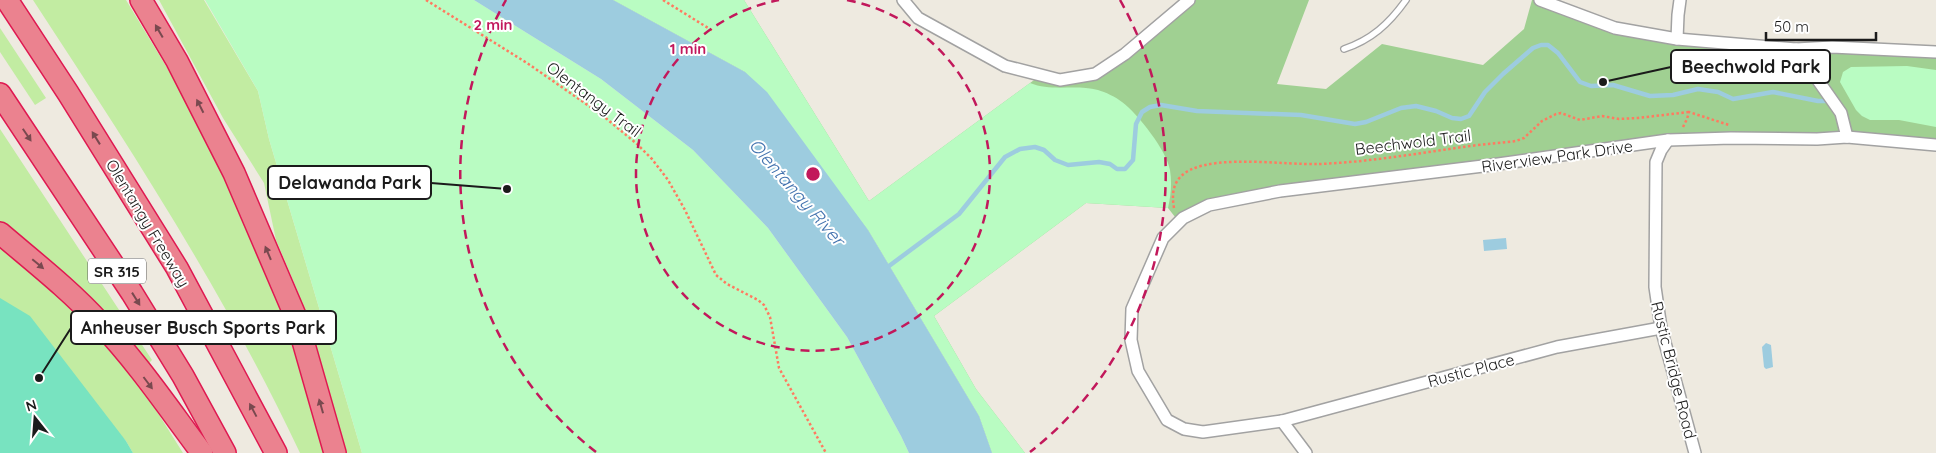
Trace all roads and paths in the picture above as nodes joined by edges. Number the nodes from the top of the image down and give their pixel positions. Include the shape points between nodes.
1 (7, 0) edge
2 (141, 0) edge
3 (426, 0) edge
4 (664, 0) edge
5 (902, 0) edge
6 (1189, 0) edge
7 (1406, 0) edge
8 (1540, 0) edge
9 (1680, 0) edge
10 (713, 32) dead end
11 (1677, 39) junction
12 (1796, 49) junction
13 (1344, 50) dead end
14 (1936, 52) edge
15 (0, 94) edge
16 (1689, 112) dead end
17 (1847, 137) junction
18 (1668, 140) junction
19 (1936, 145) edge
20 (1181, 220) junction
21 (0, 233) edge
22 (1661, 328) junction
23 (1282, 420) junction
24 (202, 453) edge
25 (226, 453) edge
26 (276, 453) edge
27 (335, 453) edge
28 (826, 453) edge
29 (1306, 453) edge
30 (1695, 453) edge

26 -> 1 highway, Olentangy Freeway / SR 315 via 177,268
27 -> 2 highway via 297,320 271,259 234,173 177,61
3 - 28 path, Olentangy Trail via 527,63 602,115 652,159 685,210 716,275 764,305 770,317 779,368
4 - 10 path
5 - 6 street via 918,18 1005,66 1060,80 1095,74 1125,54
7 - 13 lane via 1383,28
8 - 11 street via 1615,28
9 - 11 street
11 - 12 street
12 - 14 street via 1832,47
12 - 17 street via 1841,114
15 -> 25 highway, SR 315 via 132,293
16 - 20 path, Beechwold Trail via 1646,118 1602,116 1580,120 1560,113 1551,115 1516,141 1362,161 1208,165 1192,169 1175,182 1172,196
17 - 18 street, Riverview Park Drive
17 - 19 street, Riverview Park Drive
18 - 20 street, Riverview Park Drive via 1280,191 1209,205
18 - 22 street, Rustic Bridge Road via 1656,162 1655,286
20 - 23 street, Rustic Place via 1163,238 1132,309 1131,340 1138,371 1167,420 1184,429 1224,431
21 -> 24 highway via 100,322
22 - 23 street, Rustic Place via 1557,347
22 - 30 street, Rustic Bridge Road
23 - 29 street

